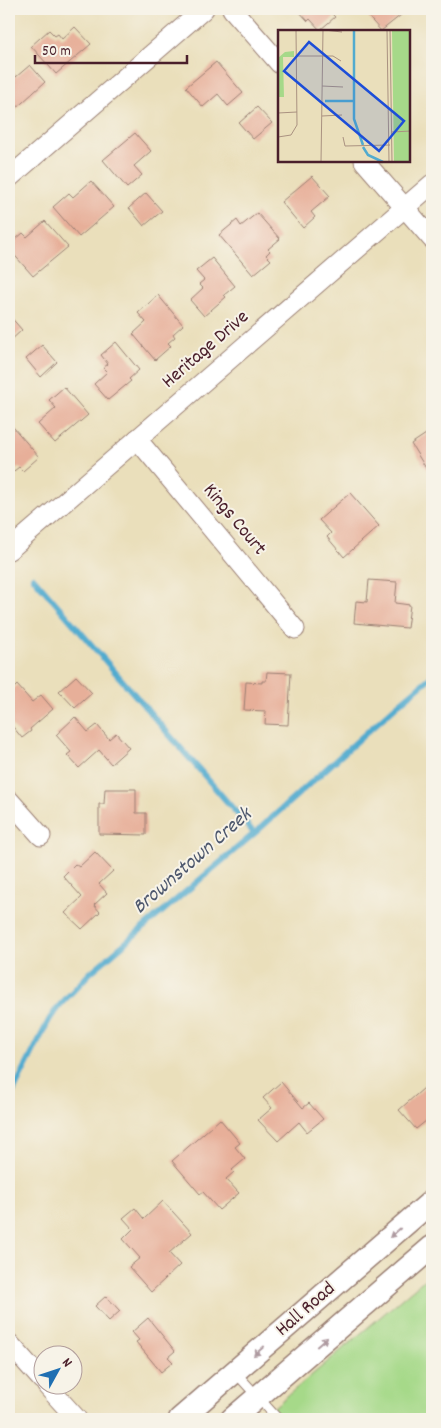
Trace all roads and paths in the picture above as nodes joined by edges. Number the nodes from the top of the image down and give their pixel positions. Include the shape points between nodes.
1 (204, 9) edge
2 (232, 9) edge
3 (278, 62) edge
4 (365, 162) edge
5 (9, 178) edge
6 (432, 184) edge
7 (404, 208) junction
8 (432, 239) edge
9 (137, 439) junction
10 (9, 550) edge
11 (295, 629) dead end
12 (9, 800) edge
13 (40, 836) dead end
14 (432, 1201) edge
15 (432, 1246) edge
16 (9, 1342) edge
17 (32, 1368) edge
18 (235, 1372) junction
19 (56, 1396) edge
20 (257, 1398) junction
21 (77, 1419) edge
22 (180, 1419) edge
23 (232, 1419) edge
24 (278, 1419) edge

1 - 5 street
2 - 3 street
4 - 7 street
6 - 7 street, Heritage Drive
7 - 8 street
7 - 9 street, Heritage Drive
9 - 10 street, Heritage Drive
9 - 11 street, Kings Court
12 - 13 street
14 -> 18 street, Hall Road
20 -> 15 street, Hall Road
16 - 17 street
18 - 20 lane
18 - 22 street, Hall Road
19 - 21 street
20 - 23 street, Hall Road
20 - 24 lane

